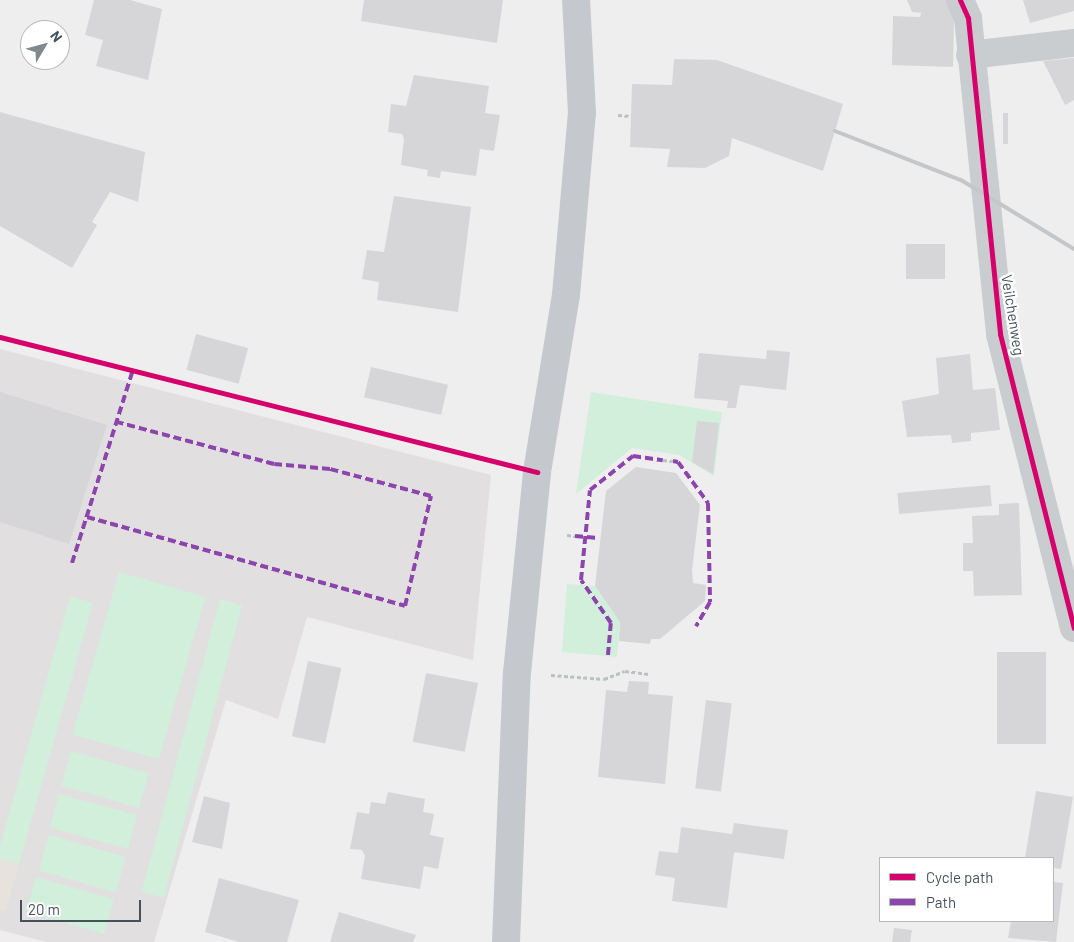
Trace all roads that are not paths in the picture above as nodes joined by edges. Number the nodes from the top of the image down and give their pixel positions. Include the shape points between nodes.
1 (576, 0) edge
2 (960, 0) edge
3 (1074, 43) edge
4 (970, 56) junction
5 (1074, 628) edge
6 (506, 942) edge

1 - 6 main road via 582,113 566,295 537,472 517,673
2 - 4 street, Veilchenweg via 968,18
3 - 4 street
4 - 5 street, Veilchenweg via 1000,334

